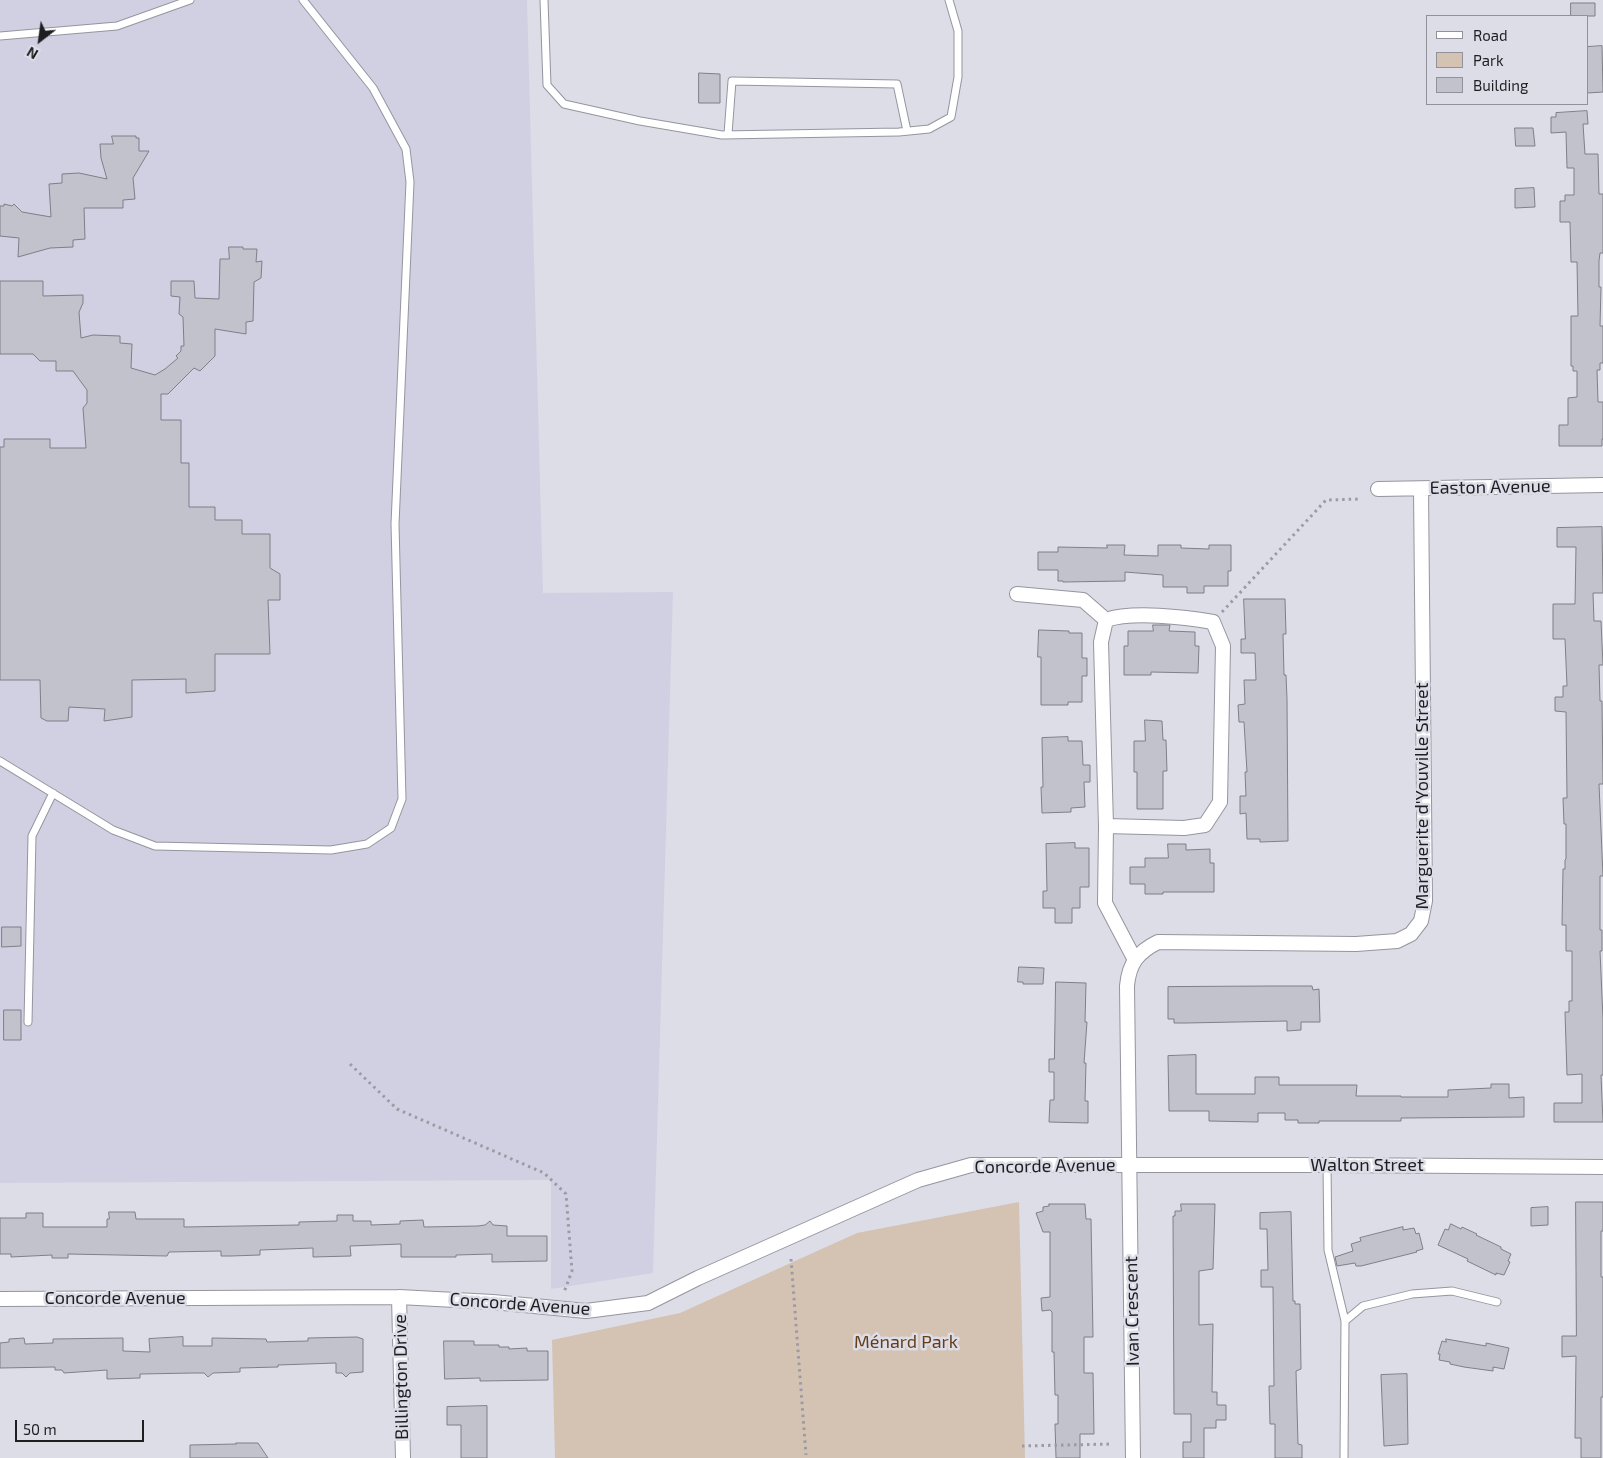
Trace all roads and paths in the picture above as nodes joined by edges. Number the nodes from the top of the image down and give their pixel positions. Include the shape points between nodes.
1 (190, 0) edge
2 (303, 0) edge
3 (544, 0) edge
4 (948, 0) edge
5 (0, 36) edge
6 (907, 131) junction
7 (728, 134) junction
8 (1603, 485) edge
9 (1378, 489) dead end
10 (1421, 489) junction
11 (1360, 499) dead end
12 (1018, 594) dead end
13 (1106, 620) junction
14 (1213, 622) junction
15 (0, 761) edge
16 (53, 793) junction
17 (1106, 826) junction
18 (1135, 960) junction
19 (28, 1022) dead end
20 (350, 1064) dead end
21 (1130, 1165) junction
22 (1327, 1165) junction
23 (1603, 1167) edge
24 (791, 1259) dead end
25 (564, 1292) dead end
26 (399, 1296) junction
27 (0, 1299) edge
28 (1497, 1302) dead end
29 (1345, 1321) junction
30 (1113, 1444) dead end
31 (1022, 1446) dead end
32 (806, 1455) dead end
33 (403, 1458) edge
34 (1134, 1458) edge
35 (1344, 1458) edge

1 - 5 lane via 117,26
2 - 16 lane via 372,88 406,149 410,182 396,524 402,799 391,828 367,844 331,850 155,846 113,830
3 - 7 lane via 547,85 564,104 640,121
4 - 6 lane via 958,32 958,77 951,117 929,129
6 - 7 lane
6 - 7 lane via 897,84 732,81
8 - 10 street, Easton Avenue
9 - 10 street, Easton Avenue
10 - 18 street, Marguerite d'Youville Street via 1425,901 1422,921 1411,934 1397,941 1356,944 1158,942
11 - 14 path via 1326,500
12 - 13 street via 1083,600
13 - 14 street via 1119,616
13 - 17 street via 1101,642
14 - 17 street via 1223,646 1220,802 1205,825 1184,828
15 - 16 lane
16 - 19 lane via 32,836
17 - 18 street via 1105,903
18 - 21 street via 1128,972 1127,986
20 - 25 path via 397,1109 544,1173 566,1194 572,1271
21 - 22 street, Walton Street
21 - 26 street, Concorde Avenue via 962,1167 918,1180 648,1302 586,1311
21 - 34 street, Ivan Crescent
22 - 23 street, Walton Street
22 - 29 lane via 1328,1250
24 - 32 path
26 - 27 street, Concorde Avenue
26 - 33 street, Billington Drive
28 - 29 lane via 1452,1291 1412,1294 1363,1306
29 - 35 lane
30 - 31 path

